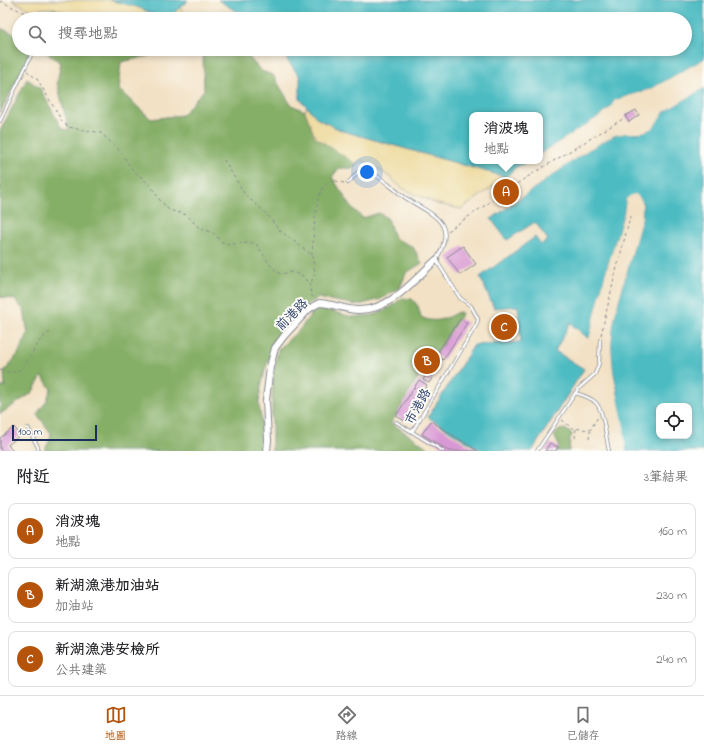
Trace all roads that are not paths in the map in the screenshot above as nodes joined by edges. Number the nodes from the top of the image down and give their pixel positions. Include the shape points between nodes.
1 (31, 56) edge
2 (0, 121) edge
3 (348, 183) road end
4 (436, 260) junction
5 (600, 340) road end
6 (575, 393) junction
7 (396, 422) dead end
8 (28, 428) dead end
9 (412, 432) junction
10 (38, 451) edge
11 (267, 451) edge
12 (443, 451) edge
13 (537, 451) edge
14 (608, 451) edge

1 - 2 lane
3 - 4 lane via 359,171 368,170 436,216 441,221 445,234
4 - 9 lane, 市港路 via 460,298 471,306 478,321
4 - 11 street, 前港路 via 392,300 374,308 358,310 318,303 284,336 275,348 270,367 266,400
5 - 6 lane via 597,371
6 - 13 lane
6 - 14 lane via 597,403
7 - 9 lane
8 - 10 lane
9 - 12 lane, 市港路

